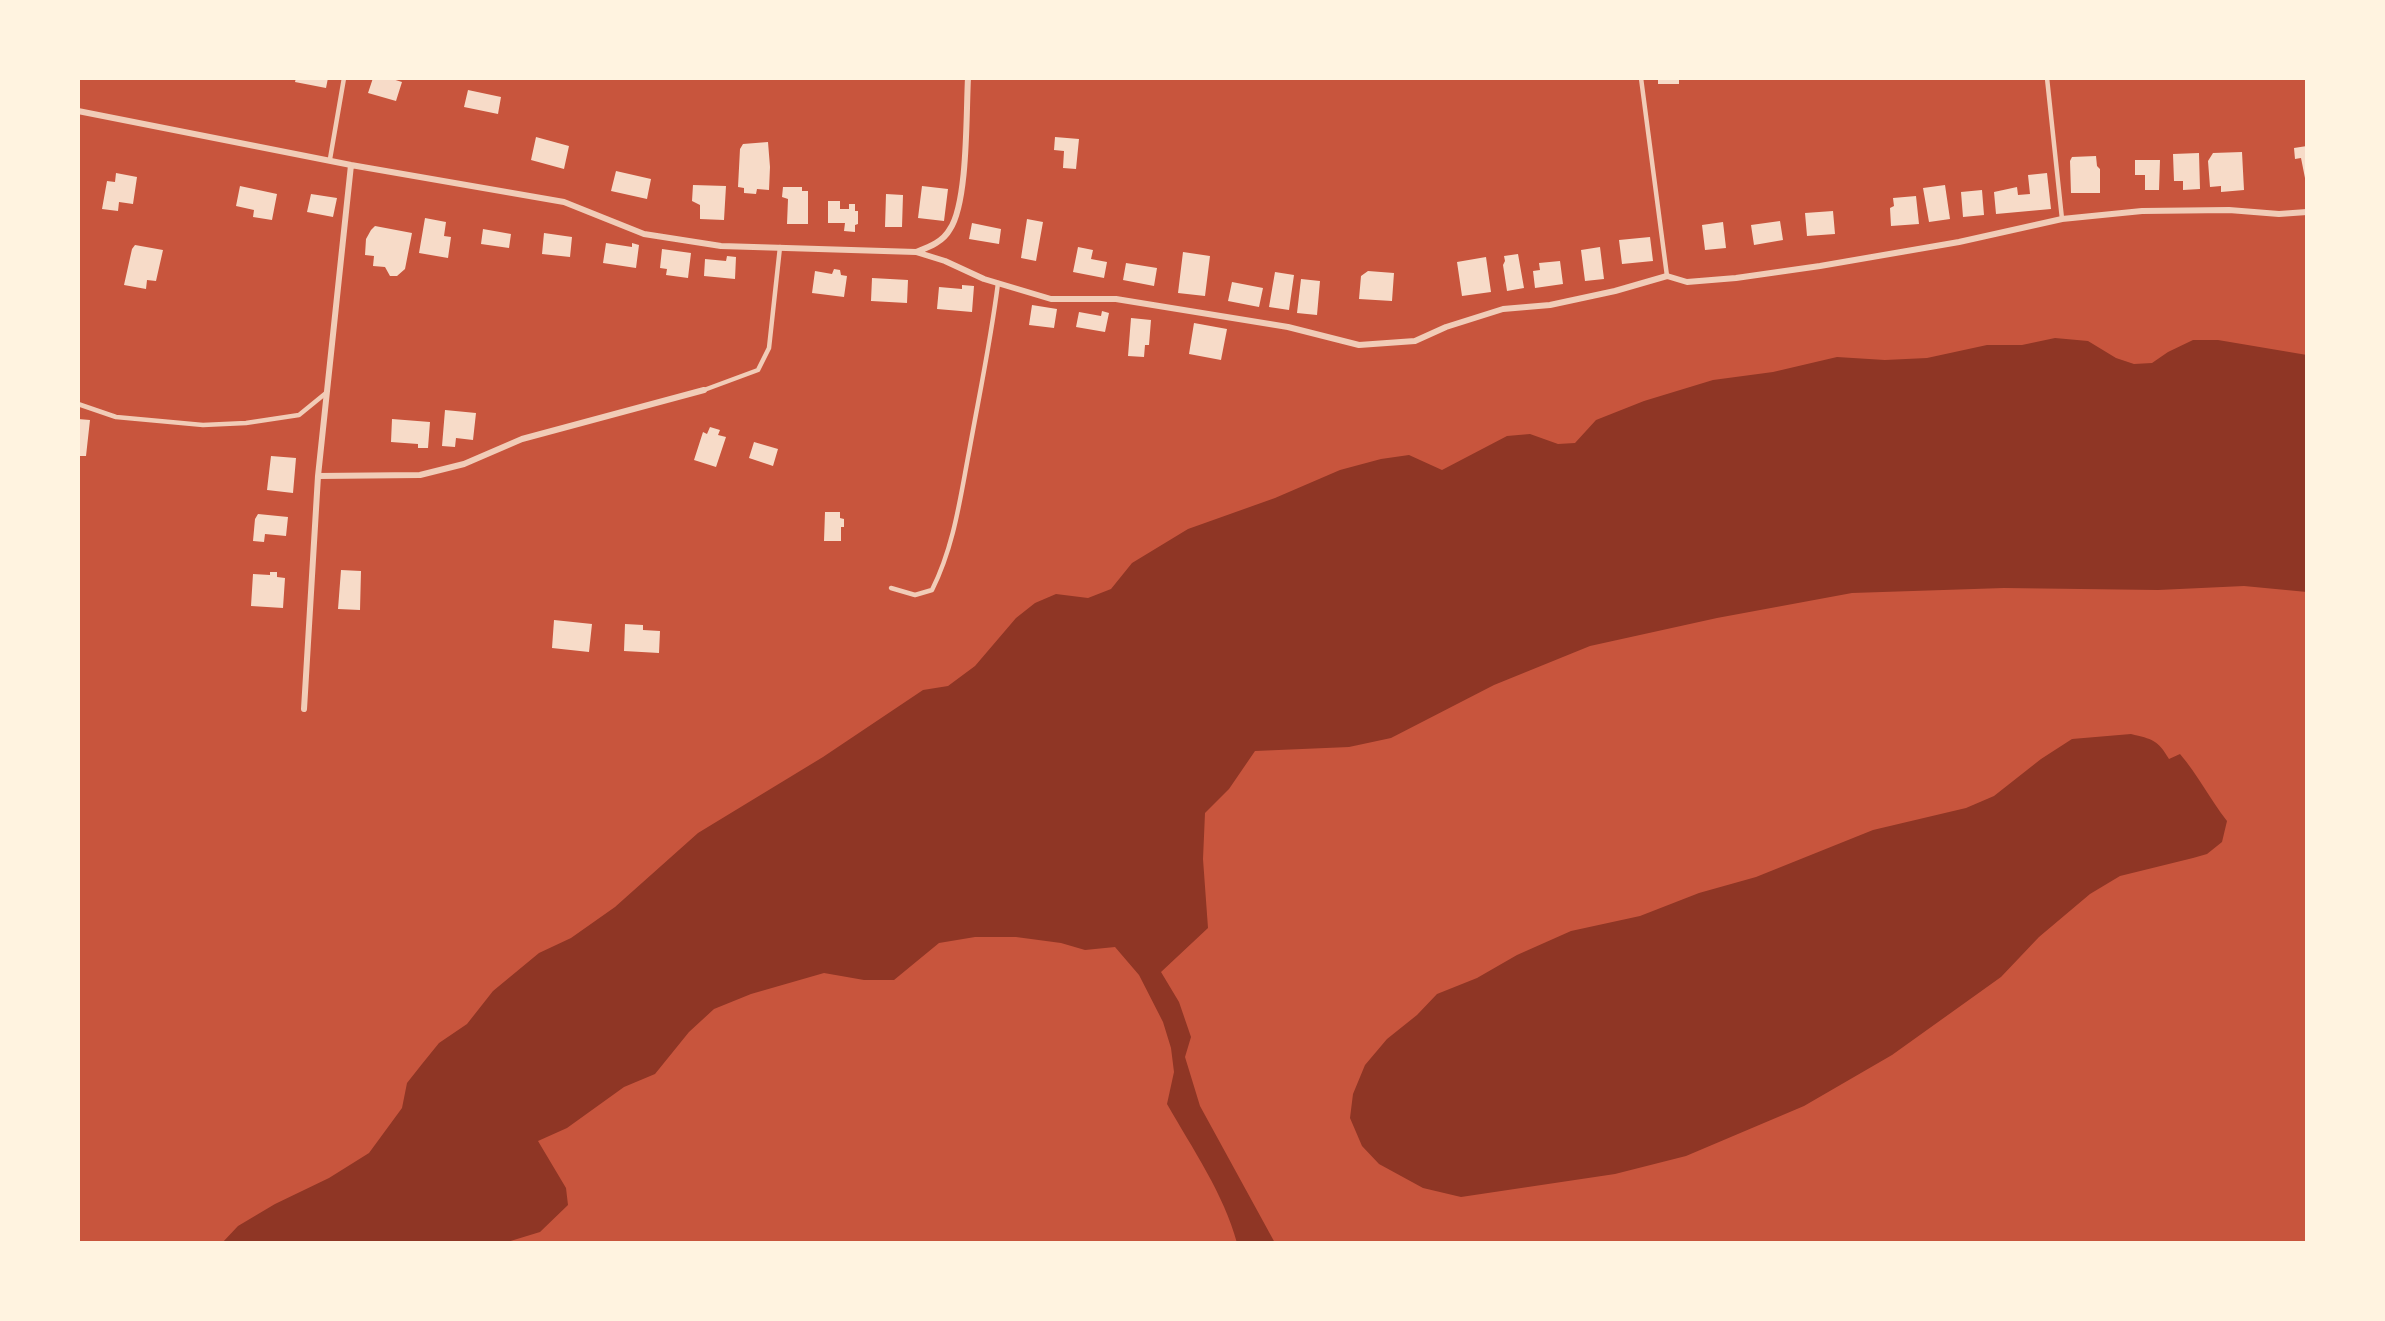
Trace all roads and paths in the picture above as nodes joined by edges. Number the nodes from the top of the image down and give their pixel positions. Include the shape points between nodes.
1 (344, 78) edge
2 (968, 78) edge
3 (1641, 78) edge
4 (2047, 78) edge
5 (78, 111) edge
6 (330, 159) junction
7 (351, 165) junction
8 (2307, 212) edge
9 (2062, 219) junction
10 (780, 247) junction
11 (916, 252) junction
12 (1667, 276) junction
13 (998, 283) junction
14 (704, 390) joint
15 (326, 393) junction
16 (78, 404) edge
17 (318, 476) junction
18 (891, 588) dead end
19 (304, 709) dead end

1 - 6 lane
2 - 11 street via 957,215 950,231 933,246
3 - 12 lane
4 - 9 lane
5 - 6 street
6 - 7 street
7 - 10 street via 564,202 644,234 722,246
7 - 15 street
8 - 9 street via 2142,211
9 - 12 street via 1820,266 1686,282
10 - 11 street
10 - 14 lane via 770,348 758,370
11 - 13 street
12 - 13 street via 1550,305 1503,309 1415,341 1359,345 1288,327 1116,299 1052,299
13 - 18 lane via 954,532 943,567 932,590 915,595
14 - 17 street via 522,439 464,464 420,475
15 - 16 lane via 299,415 203,425 116,417
15 - 17 street
17 - 19 street

